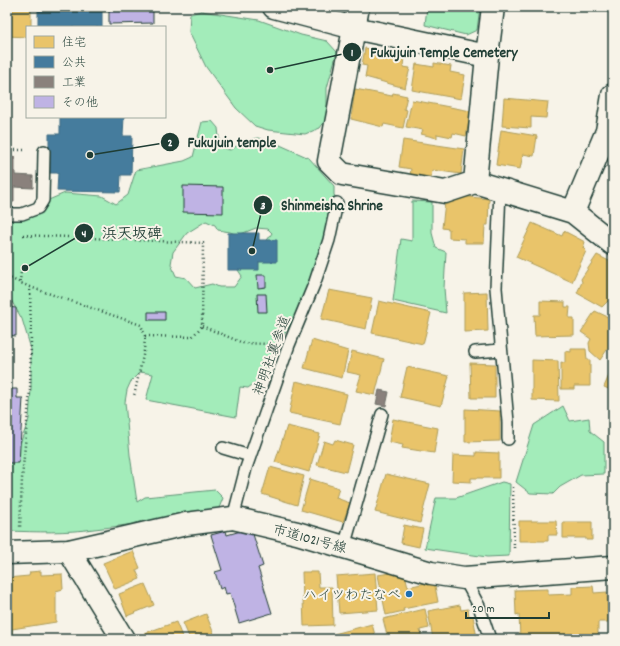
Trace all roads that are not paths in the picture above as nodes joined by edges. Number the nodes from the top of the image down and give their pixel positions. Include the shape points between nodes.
1 (274, 7) edge
2 (358, 7) edge
3 (493, 7) edge
4 (354, 28) junction
5 (487, 56) junction
6 (613, 95) edge
7 (44, 151) dead end
8 (475, 182) junction
9 (500, 190) junction
10 (337, 203) dead end
11 (573, 212) junction
12 (7, 214) edge
13 (613, 244) edge
14 (501, 350) junction
15 (474, 352) dead end
16 (382, 414) dead end
17 (508, 439) dead end
18 (223, 448) dead end
19 (250, 456) junction
20 (233, 518) junction
21 (344, 547) junction
22 (69, 551) junction
23 (13, 552) edge
24 (613, 567) edge
25 (464, 578) junction
26 (123, 639) edge
27 (490, 639) edge

1 - 4 street
2 - 4 street
3 - 5 street
4 - 5 street
4 - 8 street via 329,161 342,174 445,192
5 - 8 street
6 - 11 street via 607,131
7 - 12 lane via 43,200 38,208 22,214
8 - 9 street
9 - 11 street
9 - 14 lane via 496,288
10 - 19 lane, 神明社裏参道 via 330,240
11 - 13 street
14 - 15 lane
14 - 17 lane
16 - 21 lane
18 - 19 lane
19 - 20 lane, 神明社裏参道
20 - 21 street, 市道1021号線
20 - 22 street, 市道1021号線 via 186,524
21 - 25 street, 市道1021号線 via 431,573
22 - 23 street, 市道1021号線
22 - 26 street
24 - 25 street, 市道1021号線
25 - 27 lane via 479,606

